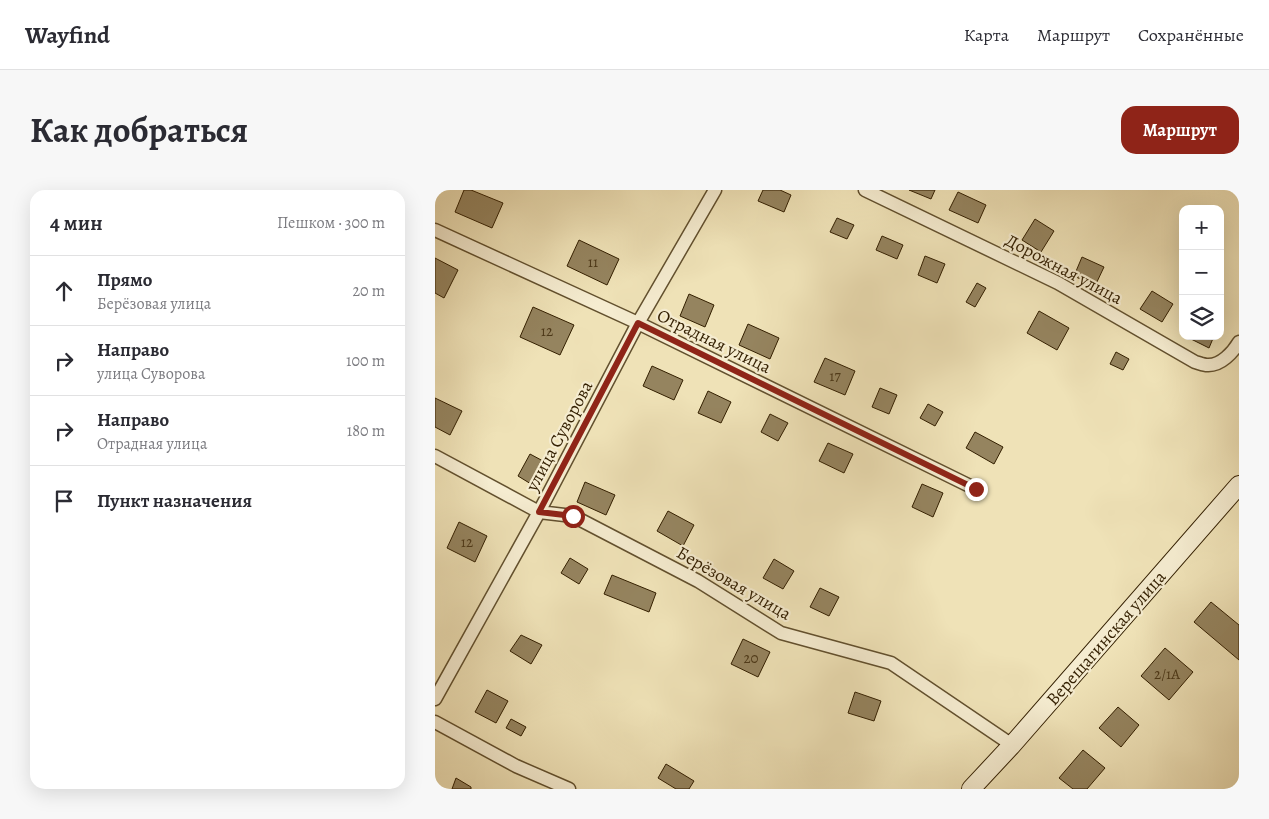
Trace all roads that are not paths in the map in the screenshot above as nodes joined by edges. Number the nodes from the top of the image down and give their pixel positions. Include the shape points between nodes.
1 (715, 190) edge
2 (865, 190) edge
3 (435, 230) edge
4 (638, 323) junction
5 (1239, 342) edge
6 (435, 456) edge
7 (1239, 485) edge
8 (976, 489) dead end
9 (539, 512) junction
10 (435, 699) edge
11 (435, 722) edge
12 (1012, 745) junction
13 (569, 789) edge
14 (971, 789) edge

1 - 4 street, улица Суворова
2 - 5 street, Дорожная улица via 1059,283 1195,362 1218,363
3 - 4 street, Отрадная улица
4 - 8 street, Отрадная улица
4 - 9 street, улица Суворова
6 - 9 street, Берёзовая улица
7 - 12 main road, Верещагинская улица
9 - 10 street, улица Суворова
9 - 12 street, Берёзовая улица via 573,516 698,581 781,632 891,663
11 - 13 street via 516,766
12 - 14 main road, Верещагинская улица

